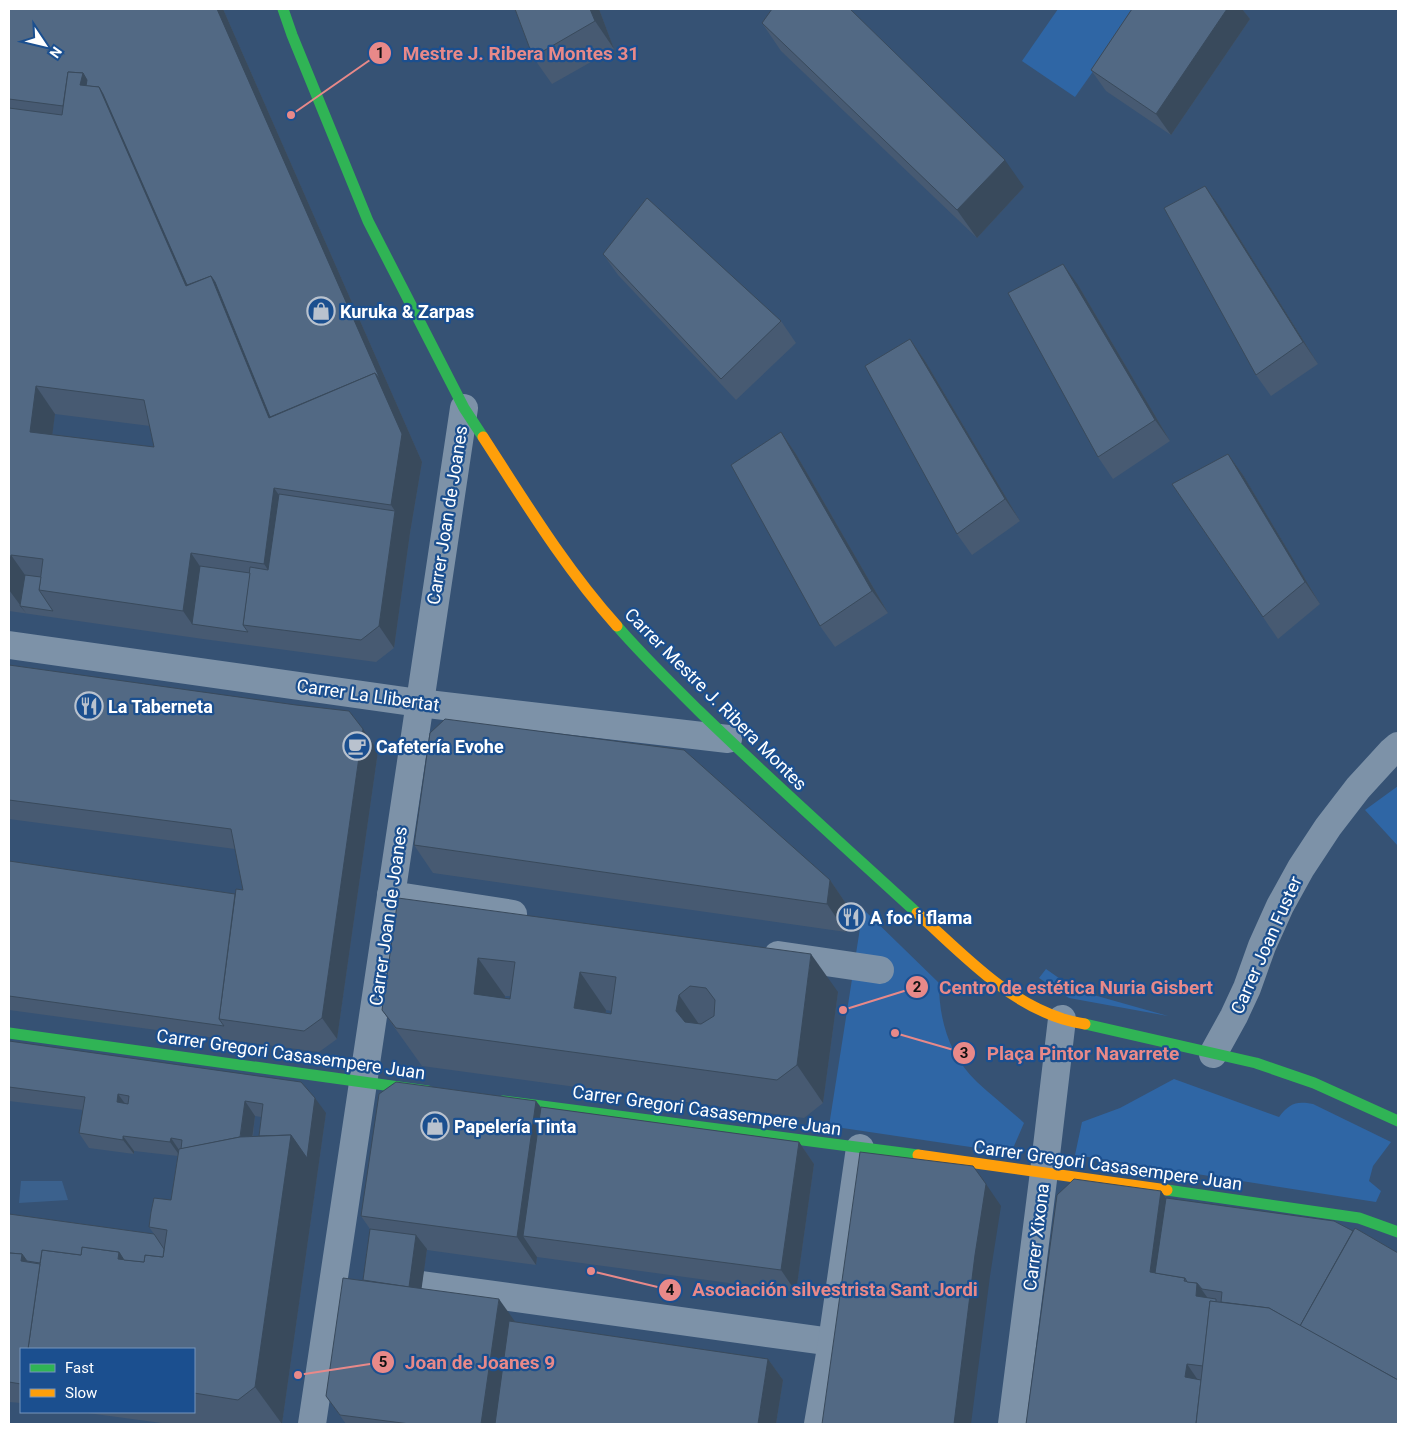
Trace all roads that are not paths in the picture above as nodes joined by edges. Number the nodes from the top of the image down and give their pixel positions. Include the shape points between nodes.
1 (283, 9) edge
2 (464, 408) junction
3 (9, 645) edge
4 (419, 703) junction
5 (728, 739) junction
6 (1398, 746) edge
7 (391, 895) junction
8 (539, 918) edge
9 (756, 951) edge
10 (880, 970) dead end
11 (1062, 1019) junction
12 (9, 1033) edge
13 (1213, 1054) junction
14 (363, 1081) junction
15 (436, 1092) edge
16 (496, 1100) edge
17 (1398, 1121) edge
18 (860, 1148) junction
19 (1044, 1172) junction
20 (1398, 1232) edge
21 (422, 1285) dead end
22 (832, 1342) junction
23 (312, 1424) edge
24 (818, 1424) edge
25 (1012, 1424) edge

1 - 2 street, Carrer Mestre J. Ribera Montes via 368,221
2 - 4 street, Carrer Joan de Joanes
2 - 5 street, Carrer Mestre J. Ribera Montes via 552,543 608,616
3 - 4 street, Carrer La Llibertat
4 - 5 street, Carrer La Llibertat
4 - 7 street, Carrer Joan de Joanes
5 - 11 street, Carrer Mestre J. Ribera Montes via 978,968 1007,991
6 - 13 street, Carrer Joan Fuster via 1358,788 1301,868 1280,906 1234,1016
7 - 8 street
7 - 14 street, Carrer Joan de Joanes
9 - 10 street
11 - 13 street, Carrer Mestre J. Ribera Montes
11 - 19 street, Carrer Xixona
12 - 14 street, Carrer Gregori Casasempere Juan
13 - 17 street, Carrer Mestre J. Ribera Montes via 1256,1063 1314,1083
14 - 15 street, Carrer Gregori Casasempere Juan
14 - 23 street, Carrer Joan de Joanes
16 - 18 street, Carrer Gregori Casasempere Juan
18 - 19 street, Carrer Gregori Casasempere Juan
18 - 22 street
19 - 20 street, Carrer Gregori Casasempere Juan via 1359,1218
19 - 25 street, Carrer Xixona
21 - 22 street
22 - 24 street

